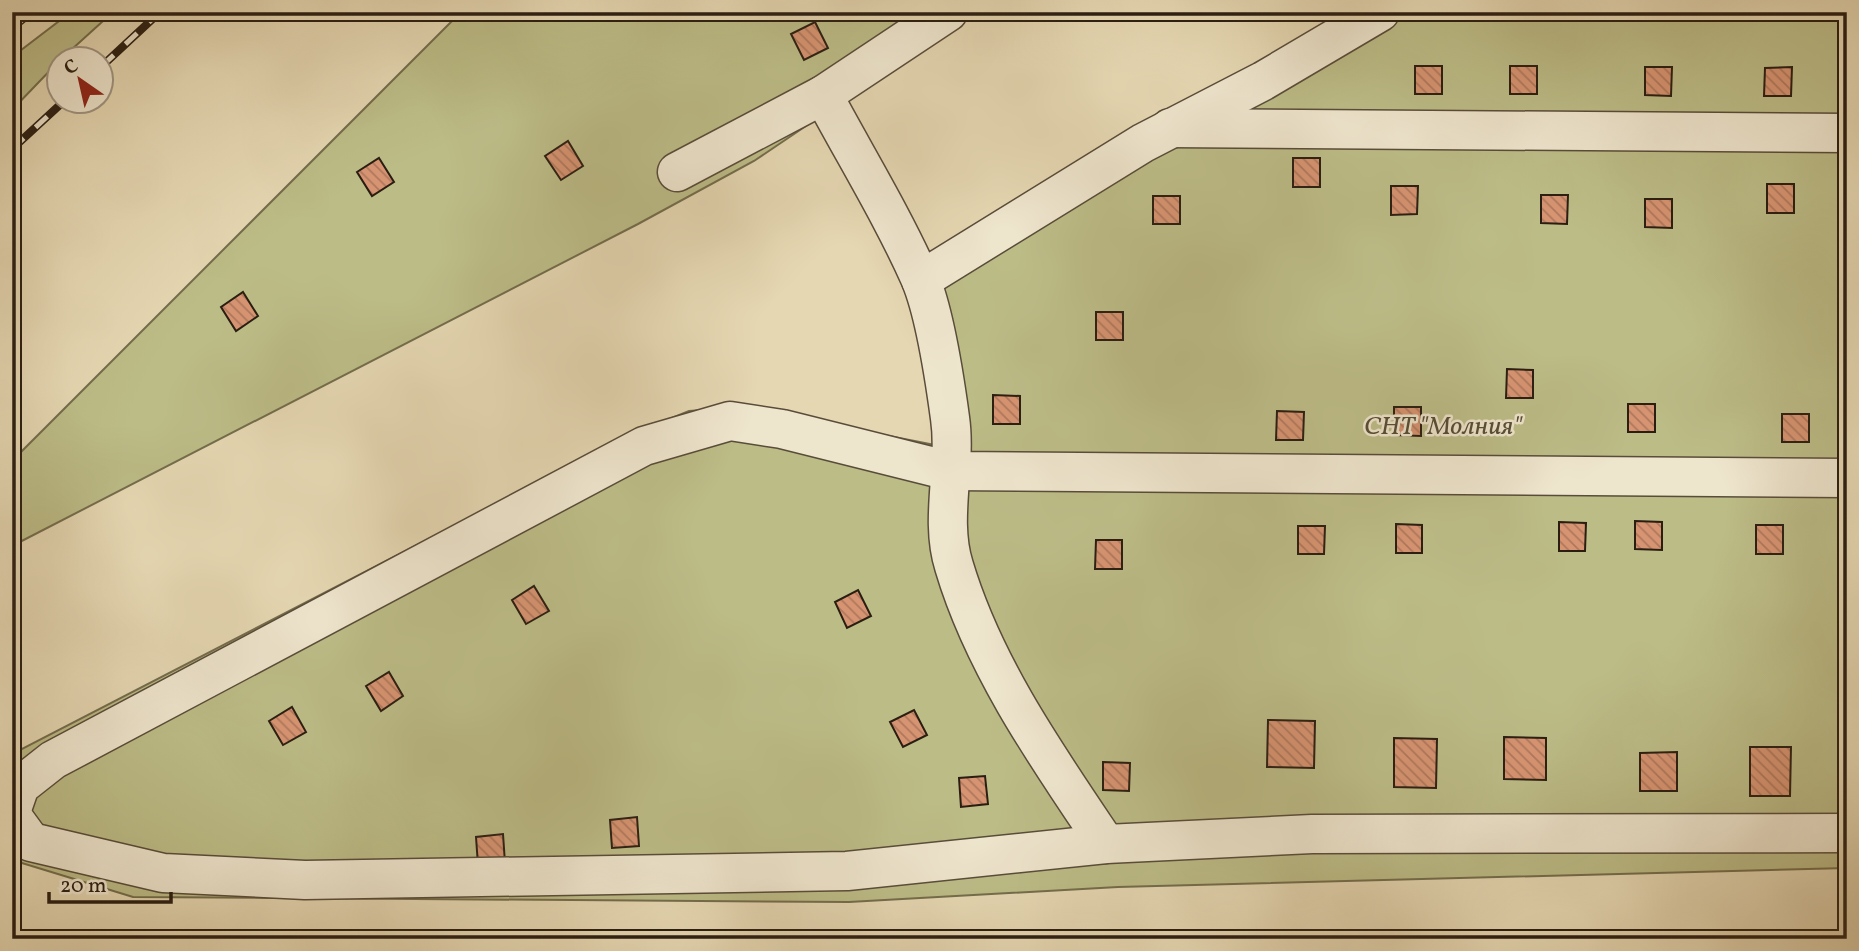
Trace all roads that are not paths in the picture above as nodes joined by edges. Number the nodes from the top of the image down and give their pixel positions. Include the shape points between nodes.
1 (948, 12) edge
2 (1380, 12) edge
3 (823, 95) junction
4 (1170, 128) junction
5 (1847, 133) edge
6 (677, 172) dead end
7 (921, 280) junction
8 (950, 471) junction
9 (1847, 478) edge
10 (12, 810) edge
11 (12, 816) edge
12 (1847, 833) edge
13 (1107, 844) junction

1 - 3 lane
2 - 4 lane via 1263,81
3 - 6 lane
3 - 7 lane
4 - 5 lane
4 - 7 lane
7 - 8 lane via 951,421
8 - 9 lane
8 - 10 lane via 782,429 730,421 644,446 53,760 20,786
8 - 13 lane via 948,521 953,563 969,608 1005,683
11 - 13 lane via 32,842 163,873 306,880 847,871
12 - 13 lane via 1312,834

